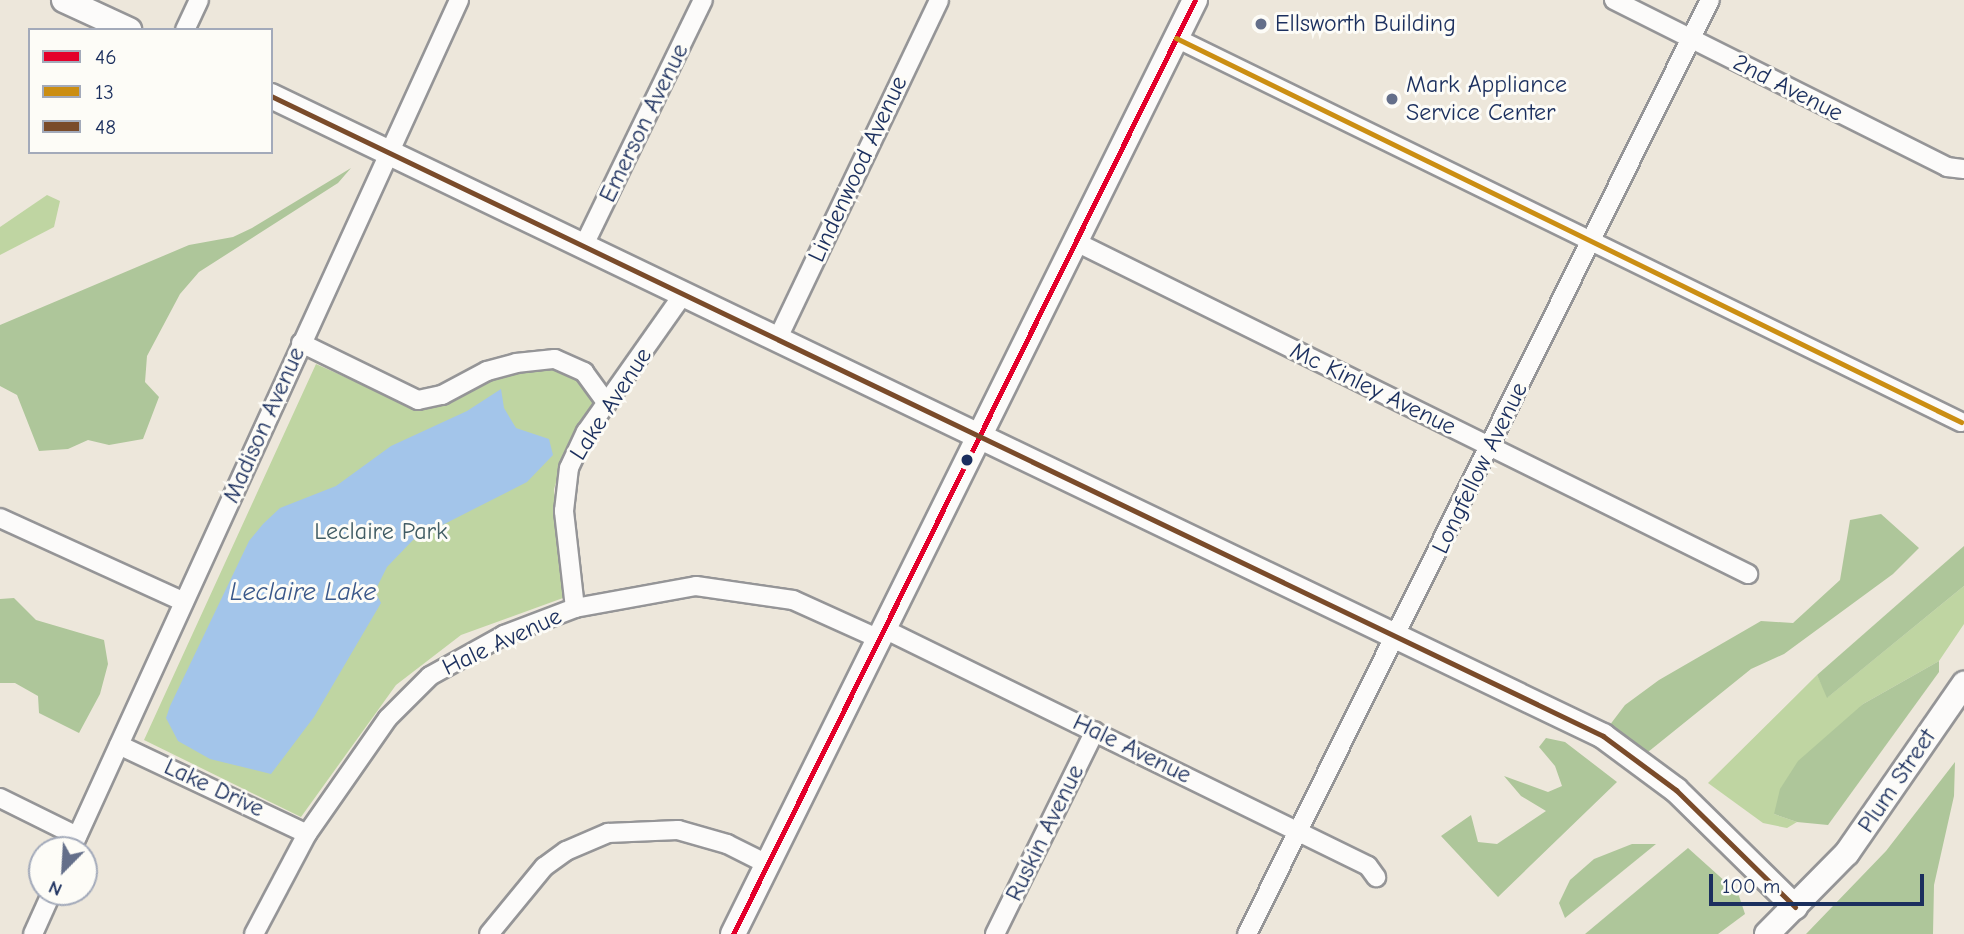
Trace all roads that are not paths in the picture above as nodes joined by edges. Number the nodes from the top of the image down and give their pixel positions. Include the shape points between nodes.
1 (64, 0) edge
2 (199, 0) edge
3 (459, 0) edge
4 (703, 0) edge
5 (939, 0) edge
6 (1195, 0) edge
7 (1614, 0) edge
8 (1710, 0) edge
9 (125, 28) edge
10 (187, 28) edge
11 (1176, 38) junction
12 (1692, 38) junction
13 (273, 97) edge
14 (389, 151) junction
15 (1964, 169) edge
16 (1074, 241) junction
17 (1590, 242) junction
18 (584, 245) junction
19 (684, 293) junction
20 (778, 338) junction
21 (301, 343) junction
22 (607, 404) junction
23 (1961, 422) dead end
24 (979, 436) junction
25 (1490, 446) junction
26 (0, 518) edge
27 (1748, 574) dead end
28 (184, 602) junction
29 (575, 608) junction
30 (879, 633) junction
31 (1398, 635) junction
32 (1964, 684) edge
33 (1095, 731) junction
34 (119, 745) junction
35 (0, 798) edge
36 (1300, 832) junction
37 (307, 834) junction
38 (62, 836) edge
39 (77, 836) edge
40 (767, 864) junction
41 (1376, 877) dead end
42 (46, 906) edge
43 (1795, 907) junction
44 (33, 934) edge
45 (254, 934) edge
46 (489, 934) edge
47 (733, 934) edge
48 (995, 934) edge
49 (1247, 934) edge
50 (1767, 934) edge

1 - 9 street
2 - 10 street
3 - 14 street, Madison Avenue
4 - 18 street, Emerson Avenue
5 - 20 street, Lindenwood Avenue
6 - 11 street
7 - 12 street, 2nd Avenue
8 - 12 street, Longfellow Avenue
11 - 16 street
11 - 17 street
12 - 15 street, 2nd Avenue via 1947,167
12 - 17 street, Longfellow Avenue
13 - 14 street
14 - 18 street
14 - 21 street, Madison Avenue
16 - 24 street
16 - 25 street, Mc Kinley Avenue
17 - 23 street
17 - 25 street, Longfellow Avenue
18 - 19 street
19 - 20 street
19 - 22 street, Lake Avenue
20 - 24 street
21 - 22 street via 418,400 442,395 487,371 555,359 584,372
21 - 28 street, Madison Avenue
22 - 29 street, Lake Avenue via 576,451 565,489
24 - 30 street
24 - 31 street
25 - 27 street, Mc Kinley Avenue
25 - 31 street, Longfellow Avenue
26 - 28 street
28 - 34 street, Madison Avenue
29 - 30 street, Hale Avenue via 658,589 718,587 793,600
29 - 37 street, Hale Avenue via 504,635 430,676 388,718
30 - 33 street, Hale Avenue
30 - 40 street
31 - 36 street, Longfellow Avenue
31 - 43 street via 1631,754 1676,790
32 - 43 street, Plum Street via 1855,842
33 - 36 street, Hale Avenue
33 - 48 street, Ruskin Avenue
34 - 37 street, Lake Drive
34 - 39 street, Madison Avenue
35 - 38 street
36 - 41 street, Hale Avenue via 1368,866
36 - 49 street, Longfellow Avenue
37 - 45 street, Hale Avenue
40 - 46 street via 701,835 655,828 608,833 566,851 544,867
40 - 47 street
42 - 44 street
43 - 50 street, Plum Street

